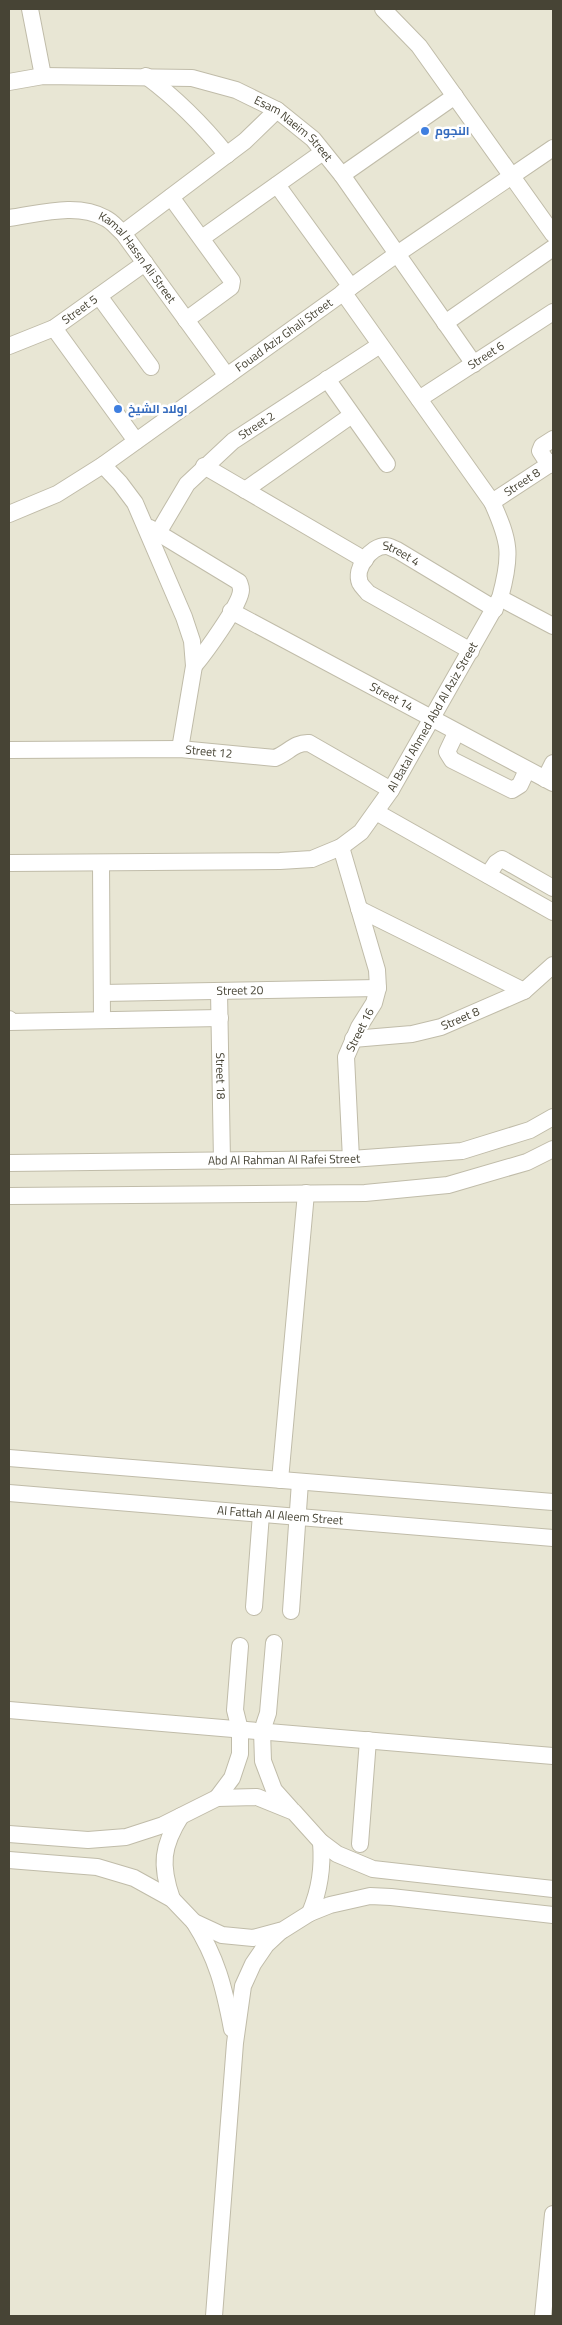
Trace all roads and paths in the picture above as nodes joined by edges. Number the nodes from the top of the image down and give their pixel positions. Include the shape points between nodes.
1 (30, 9) edge
2 (382, 9) edge
3 (43, 76) junction
4 (146, 76) junction
5 (9, 82) edge
6 (455, 96) junction
7 (277, 110) junction
8 (553, 148) edge
9 (323, 152) junction
10 (227, 155) junction
11 (342, 175) junction
12 (513, 177) junction
13 (277, 185) junction
14 (172, 197) junction
15 (9, 218) edge
16 (123, 233) junction
17 (553, 234) edge
18 (202, 238) junction
19 (553, 248) edge
20 (397, 254) junction
21 (145, 263) junction
22 (347, 290) junction
23 (99, 296) junction
24 (553, 312) edge
25 (186, 320) junction
26 (445, 323) junction
27 (54, 328) junction
28 (380, 344) junction
29 (9, 346) edge
30 (474, 364) junction
31 (151, 367) dead end
32 (227, 376) junction
33 (327, 379) junction
34 (419, 399) junction
35 (352, 415) junction
36 (553, 439) edge
37 (136, 441) junction
38 (551, 463) edge
39 (103, 464) junction
40 (387, 464) dead end
41 (204, 466) junction
42 (245, 490) junction
43 (492, 502) junction
44 (9, 514) edge
45 (152, 529) junction
46 (365, 560) junction
47 (498, 603) junction
48 (231, 611) junction
49 (553, 626) edge
50 (471, 651) junction
51 (194, 666) junction
52 (431, 720) junction
53 (456, 733) junction
54 (180, 749) junction
55 (9, 750) edge
56 (553, 763) edge
57 (527, 770) junction
58 (549, 781) edge
59 (391, 790) junction
60 (376, 812) junction
61 (341, 847) junction
62 (101, 863) junction
63 (9, 864) edge
64 (488, 876) junction
65 (553, 888) edge
66 (359, 909) junction
67 (553, 912) edge
68 (553, 965) edge
69 (378, 988) junction
70 (219, 991) junction
71 (524, 991) junction
72 (102, 993) junction
73 (220, 1018) junction
74 (102, 1020) junction
75 (9, 1021) edge
76 (353, 1039) junction
77 (553, 1117) edge
78 (553, 1149) edge
79 (351, 1159) junction
80 (222, 1161) junction
81 (9, 1163) edge
82 (306, 1193) junction
83 (9, 1196) edge
84 (9, 1458) edge
85 (280, 1480) junction
86 (300, 1482) junction
87 (9, 1493) edge
88 (553, 1502) edge
89 (261, 1514) junction
90 (298, 1517) junction
91 (553, 1538) edge
92 (254, 1607) dead end
93 (291, 1611) dead end
94 (274, 1643) dead end
95 (240, 1646) dead end
96 (9, 1710) edge
97 (240, 1730) junction
98 (262, 1731) junction
99 (368, 1740) junction
100 (553, 1756) edge
101 (217, 1798) junction
102 (294, 1812) junction
103 (181, 1816) junction
104 (9, 1834) edge
105 (321, 1842) junction
106 (360, 1844) dead end
107 (9, 1860) edge
108 (553, 1889) edge
109 (172, 1899) junction
110 (310, 1913) junction
111 (553, 1915) edge
112 (194, 1922) junction
113 (283, 1930) junction
114 (234, 2042) junction
115 (553, 2224) edge
116 (214, 2316) edge
117 (543, 2316) edge

1 - 3 street
2 - 6 street via 419,46
3 - 4 street, Esam Naeim Street
3 - 5 street, Esam Naeim Street
4 - 7 street, Esam Naeim Street via 192,78 236,90
4 - 10 street via 183,105
6 - 11 street
6 - 12 street
7 - 9 street, Esam Naeim Street via 313,139
7 - 10 street
8 - 12 street, Fouad Aziz Ghali Street
9 - 11 street, Esam Naeim Street
9 - 13 street
10 - 14 street
11 - 20 street, Esam Naeim Street
12 - 17 street
12 - 20 street, Fouad Aziz Ghali Street
13 - 18 street
13 - 22 street, Al Batal Ahmed Abd Al Aziz Street
14 - 16 street
14 - 18 street
15 - 16 street, Kamal Hassn Ali Street via 84,210 106,218
16 - 21 street, Kamal Hassn Ali Street
18 - 25 street via 232,281 231,286
19 - 26 street
20 - 22 street, Fouad Aziz Ghali Street
20 - 26 street, Esam Naeim Street
21 - 23 street, Street 5
21 - 25 street, Kamal Hassn Ali Street
22 - 28 street, Al Batal Ahmed Abd Al Aziz Street
22 - 32 street, Fouad Aziz Ghali Street
23 - 27 street, Street 5
23 - 31 street
24 - 30 street, Street 6
25 - 32 street, Kamal Hassn Ali Street
26 - 30 street, Esam Naeim Street
27 - 29 street, Street 5
27 - 37 street
28 - 33 street, Street 2
28 - 34 street, Al Batal Ahmed Abd Al Aziz Street
30 - 34 street, Street 6
32 - 37 street, Fouad Aziz Ghali Street
33 - 35 street
33 - 41 street, Street 2 via 233,441
34 - 43 street, Al Batal Ahmed Abd Al Aziz Street
35 - 40 street
35 - 42 street
36 - 38 street via 540,451
37 - 39 street, Fouad Aziz Ghali Street
38 - 43 street, Street 8
39 - 44 street, Fouad Aziz Ghali Street via 57,494
39 - 45 street via 125,489
41 - 42 street
41 - 45 street, Street 2
42 - 46 street
43 - 47 street, Al Batal Ahmed Abd Al Aziz Street via 506,533 509,567
45 - 48 street via 239,582 241,590
45 - 51 street via 192,641
46 - 47 street, Street 4 via 373,550 385,546
46 - 50 street, Street 4 via 359,571 360,583 368,593
47 - 49 street, Street 4
47 - 50 street, Al Batal Ahmed Abd Al Aziz Street
48 - 51 street via 211,646
48 - 52 street, Street 14
50 - 52 street, Al Batal Ahmed Abd Al Aziz Street
51 - 54 street
52 - 53 street, Street 14
52 - 59 street, Al Batal Ahmed Abd Al Aziz Street
53 - 57 street, Street 14
53 - 57 street via 448,748 448,757 476,772 512,790 520,785
54 - 55 street, Street 12
54 - 59 street, Street 12 via 275,758 296,744 309,743
56 - 58 street
57 - 58 street, Street 14
59 - 60 street, Al Batal Ahmed Abd Al Aziz Street
60 - 61 street, Al Batal Ahmed Abd Al Aziz Street via 361,832
60 - 64 street
61 - 62 street, Al Batal Ahmed Abd Al Aziz Street via 312,859 280,862
61 - 66 street, Street 16
62 - 63 street, Al Batal Ahmed Abd Al Aziz Street
62 - 72 street
64 - 65 street via 502,859
64 - 67 street
66 - 69 street, Street 16 via 377,970
66 - 71 street
68 - 71 street, Street 8
69 - 70 street, Street 20
69 - 76 street, Street 16 via 374,1003
70 - 72 street, Street 20
70 - 73 street, Street 18
71 - 76 street, Street 8 via 426,1032
72 - 74 street
73 - 74 street
73 - 80 street, Street 18
74 - 75 street
76 - 79 street, Street 16 via 346,1057
77 - 79 street, Abd Al Rahman Al Rafei Street via 530,1130 462,1151
78 - 82 street via 527,1162 448,1185
79 - 80 street, Abd Al Rahman Al Rafei Street
80 - 81 street, Abd Al Rahman Al Rafei Street
82 - 83 street
82 - 85 street
84 - 85 street
85 - 86 street
86 - 88 street
86 - 90 street
87 - 89 street, Al Fattah Al Aleem Street
89 - 90 street, Al Fattah Al Aleem Street
89 - 92 street
90 - 91 street, Al Fattah Al Aleem Street
90 - 93 street
94 - 98 street via 268,1713
95 - 97 street via 235,1710
96 - 97 street
97 - 98 street
97 - 101 street via 240,1754 232,1778
98 - 99 street
98 - 102 street via 263,1761 274,1790
99 - 100 street
99 - 106 street
101 - 102 street via 257,1797
101 - 103 street
102 - 105 street
103 - 104 street via 145,1832 107,1840
103 - 109 street via 169,1835 164,1856 165,1878
105 - 108 street via 337,1854 374,1869
105 - 110 street via 321,1879
107 - 109 street via 97,1867 134,1878
109 - 112 street
110 - 111 street via 370,1896
110 - 113 street
112 - 113 street via 222,1935 253,1938
112 - 114 street via 210,1949 224,1985
113 - 114 street via 252,1964 243,1986
114 - 116 street
115 - 117 street

